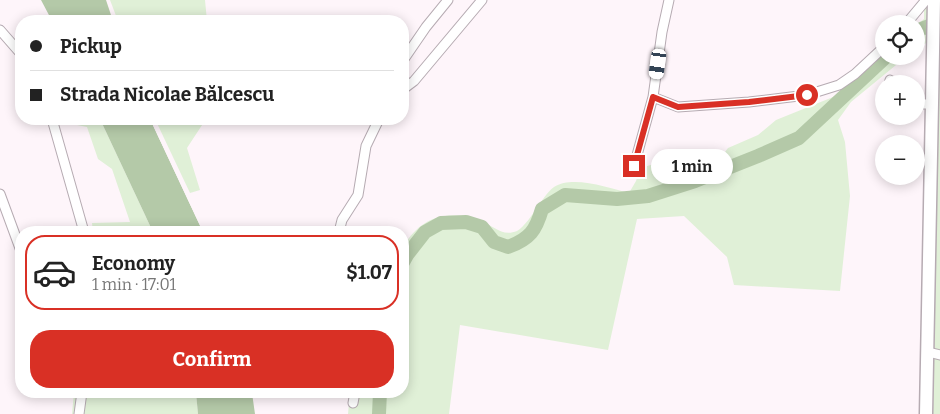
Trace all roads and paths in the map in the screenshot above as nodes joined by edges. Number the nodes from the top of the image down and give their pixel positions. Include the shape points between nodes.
1 (448, 0) edge
2 (482, 0) edge
3 (669, 0) edge
4 (926, 0) edge
5 (934, 0) edge
6 (914, 15) edge
7 (0, 30) edge
8 (15, 47) edge
9 (936, 49) edge
10 (409, 52) edge
11 (875, 55) edge
12 (409, 85) edge
13 (653, 97) junction
14 (925, 104) edge
15 (932, 104) junction
16 (54, 125) edge
17 (375, 125) edge
18 (634, 166) dead end
19 (0, 194) edge
20 (82, 226) edge
21 (340, 226) edge
22 (15, 235) edge
23 (934, 353) edge
24 (81, 398) edge
25 (354, 398) edge
26 (353, 404) dead end
27 (79, 414) edge
28 (926, 414) edge

1 - 10 street
2 - 12 street
3 - 13 street
4 - 6 street
5 - 9 main road
7 - 8 street
9 - 15 main road
11 - 13 street via 839,85 807,95 678,107
13 - 18 street
14 - 15 street
15 - 23 main road
16 - 20 street
17 - 21 street via 364,151 358,195
19 - 22 street
23 - 28 main road
24 - 27 street
25 - 26 street

